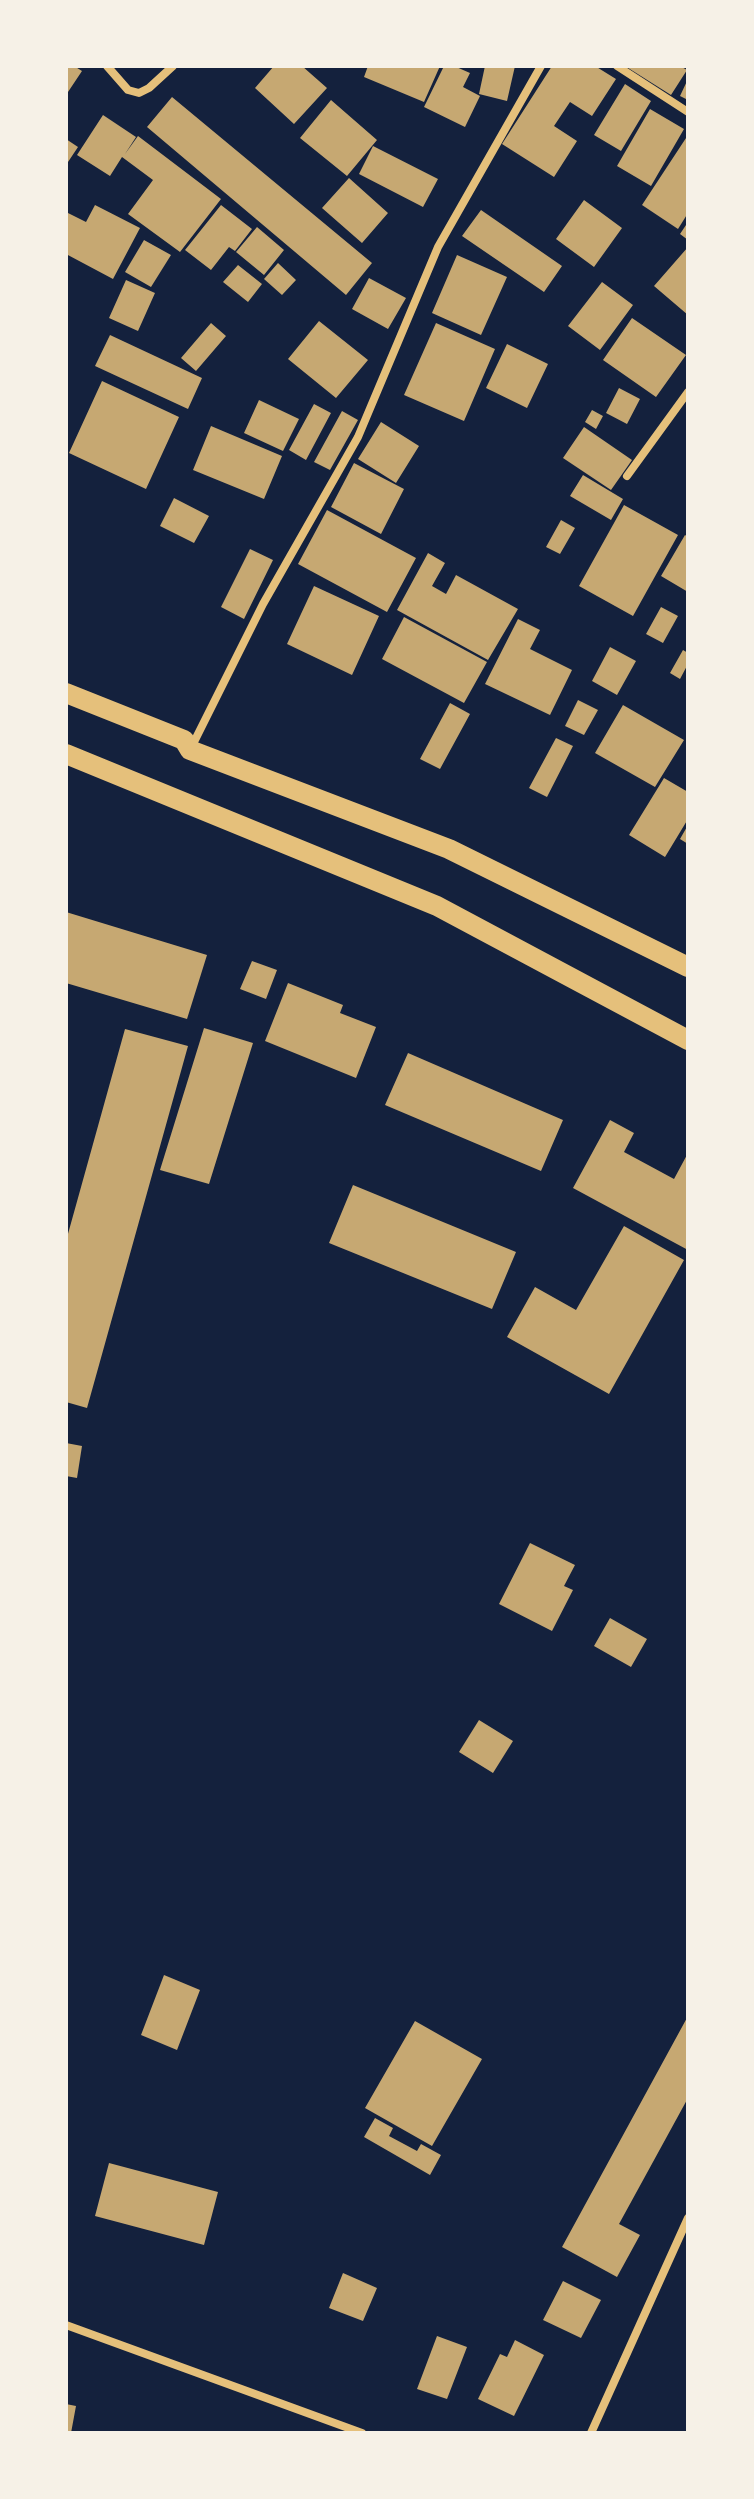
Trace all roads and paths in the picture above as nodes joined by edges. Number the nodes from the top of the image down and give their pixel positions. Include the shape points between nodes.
1 (107, 66) edge
2 (173, 66) edge
3 (541, 66) edge
4 (617, 66) edge
5 (688, 112) edge
6 (688, 392) edge
7 (627, 476) dead end
8 (66, 693) edge
9 (190, 750) junction
10 (66, 754) edge
11 (688, 967) edge
12 (688, 1040) edge
13 (688, 2218) edge
14 (66, 2325) edge
15 (362, 2433) edge
16 (591, 2433) edge

1 - 2 street via 128,90 139,93
3 - 9 street via 438,247 358,437 263,604
4 - 5 street
6 - 7 street
8 - 9 main road via 184,740
9 - 11 main road via 449,849
10 - 12 main road via 437,906
13 - 16 street
14 - 15 street

